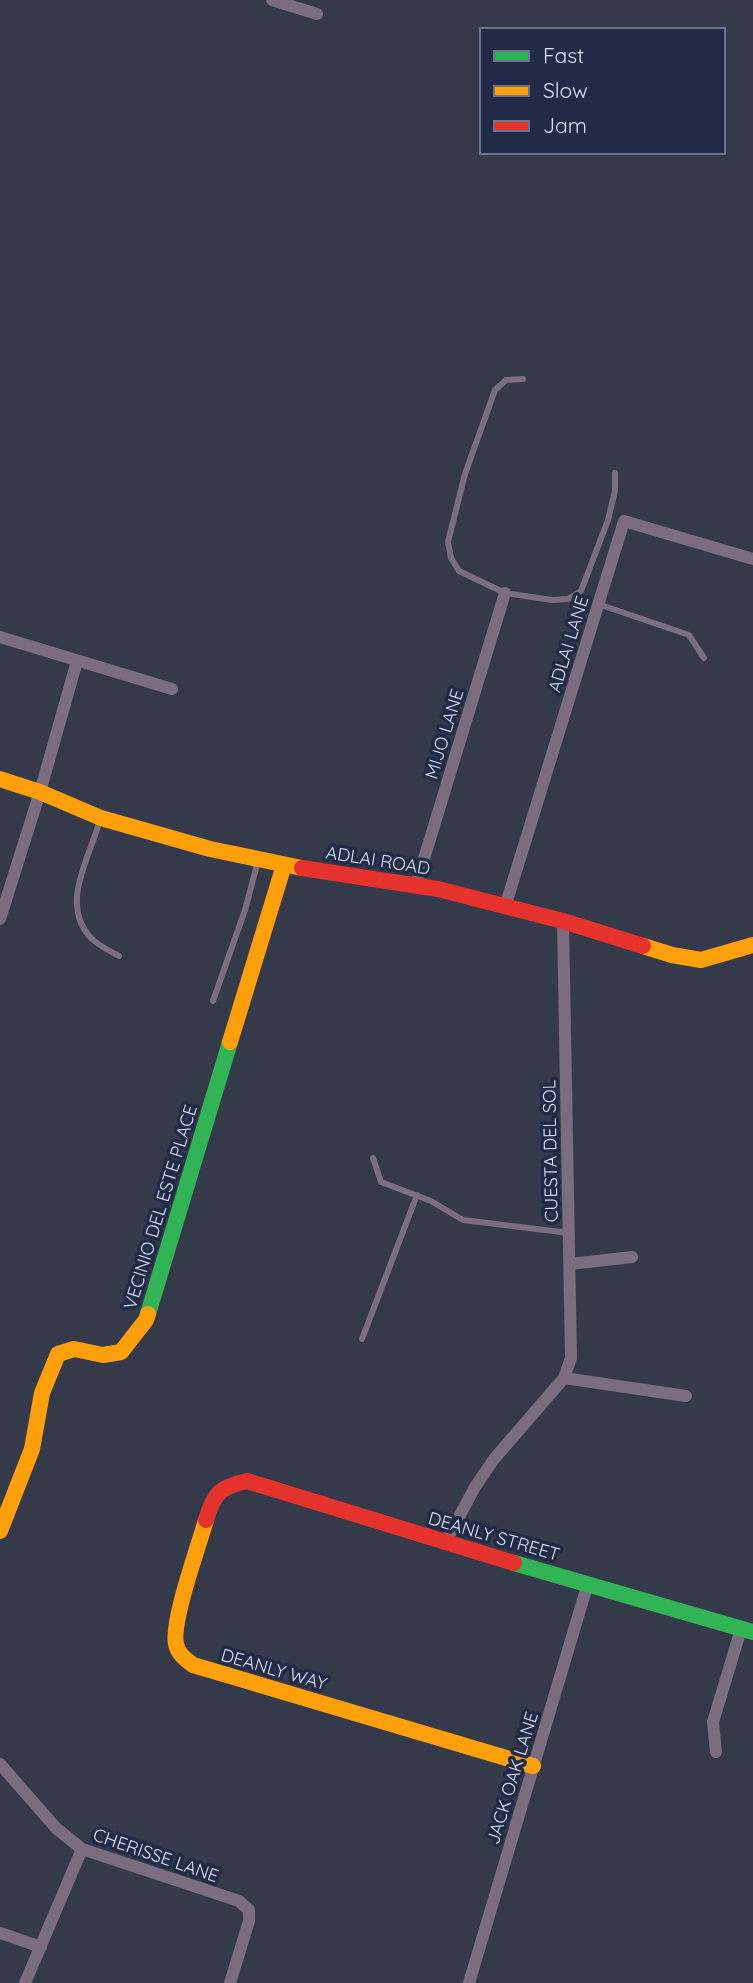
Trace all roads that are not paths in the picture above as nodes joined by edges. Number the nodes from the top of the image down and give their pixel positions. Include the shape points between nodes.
1 (272, 0) edge
2 (317, 14) dead end
3 (523, 379) dead end
4 (615, 473) dead end
5 (753, 559) edge
6 (505, 593) junction
7 (598, 604) junction
8 (0, 637) edge
9 (704, 659) dead end
10 (77, 661) junction
11 (172, 689) dead end
12 (0, 779) edge
13 (40, 792) junction
14 (101, 818) junction
15 (259, 860) junction
16 (284, 865) junction
17 (416, 885) junction
18 (505, 907) junction
19 (0, 919) edge
20 (563, 921) junction
21 (753, 945) edge
22 (119, 956) dead end
23 (214, 1001) dead end
24 (373, 1158) dead end
25 (417, 1195) junction
26 (569, 1233) junction
27 (632, 1257) dead end
28 (570, 1264) junction
29 (362, 1339) dead end
30 (564, 1378) junction
31 (686, 1396) dead end
32 (225, 1486) joint
33 (0, 1531) edge
34 (445, 1543) junction
35 (588, 1583) junction
36 (747, 1631) edge
37 (716, 1752) dead end
38 (0, 1764) edge
39 (533, 1766) junction
40 (82, 1849) junction
41 (0, 1933) edge
42 (41, 1947) junction
43 (25, 1983) edge
44 (230, 1983) edge
45 (469, 1983) edge

1 - 2 street
3 - 6 lane via 506,380 491,396 448,542 459,570
4 - 6 lane via 608,520 581,591 560,600
5 - 7 street, ADLAI LANE via 624,521
6 - 17 street, MIJO LANE
7 - 9 lane via 689,635
7 - 18 street, ADLAI LANE
8 - 10 street
10 - 11 street
10 - 13 street
12 - 13 street, ADLAI ROAD
13 - 14 street, ADLAI ROAD
13 - 19 street
14 - 15 street, ADLAI ROAD
14 - 22 lane via 80,877 76,907 91,938
15 - 16 street, ADLAI ROAD
15 - 23 lane
16 - 17 street, ADLAI ROAD
16 - 33 street, VECINIO DEL ESTE PLACE via 146,1320 121,1352 103,1355 74,1349 58,1354 41,1393 32,1449
17 - 18 street, ADLAI ROAD
18 - 20 street, ADLAI ROAD
20 - 21 street, ADLAI ROAD via 701,960
20 - 26 street, CUESTA DEL SOL
24 - 25 lane via 381,1182
25 - 26 lane via 463,1220
25 - 29 lane
26 - 28 street, CUESTA DEL SOL
27 - 28 street
28 - 30 street, CUESTA DEL SOL via 571,1358
30 - 31 street
30 - 34 street, CUESTA DEL SOL via 494,1459
32 - 34 street, DEANLY STREET via 247,1481
32 - 39 street, DEANLY WAY via 211,1502 175,1629 182,1658
34 - 35 street, DEANLY STREET
35 - 36 street, DEANLY STREET
35 - 39 street, JACK OAK LANE
36 - 37 street via 713,1722
38 - 40 street, CHERISSE LANE via 56,1828
39 - 45 street, JACK OAK LANE
40 - 42 street
40 - 44 street, CHERISSE LANE via 239,1901 249,1910
41 - 42 street
42 - 43 street

